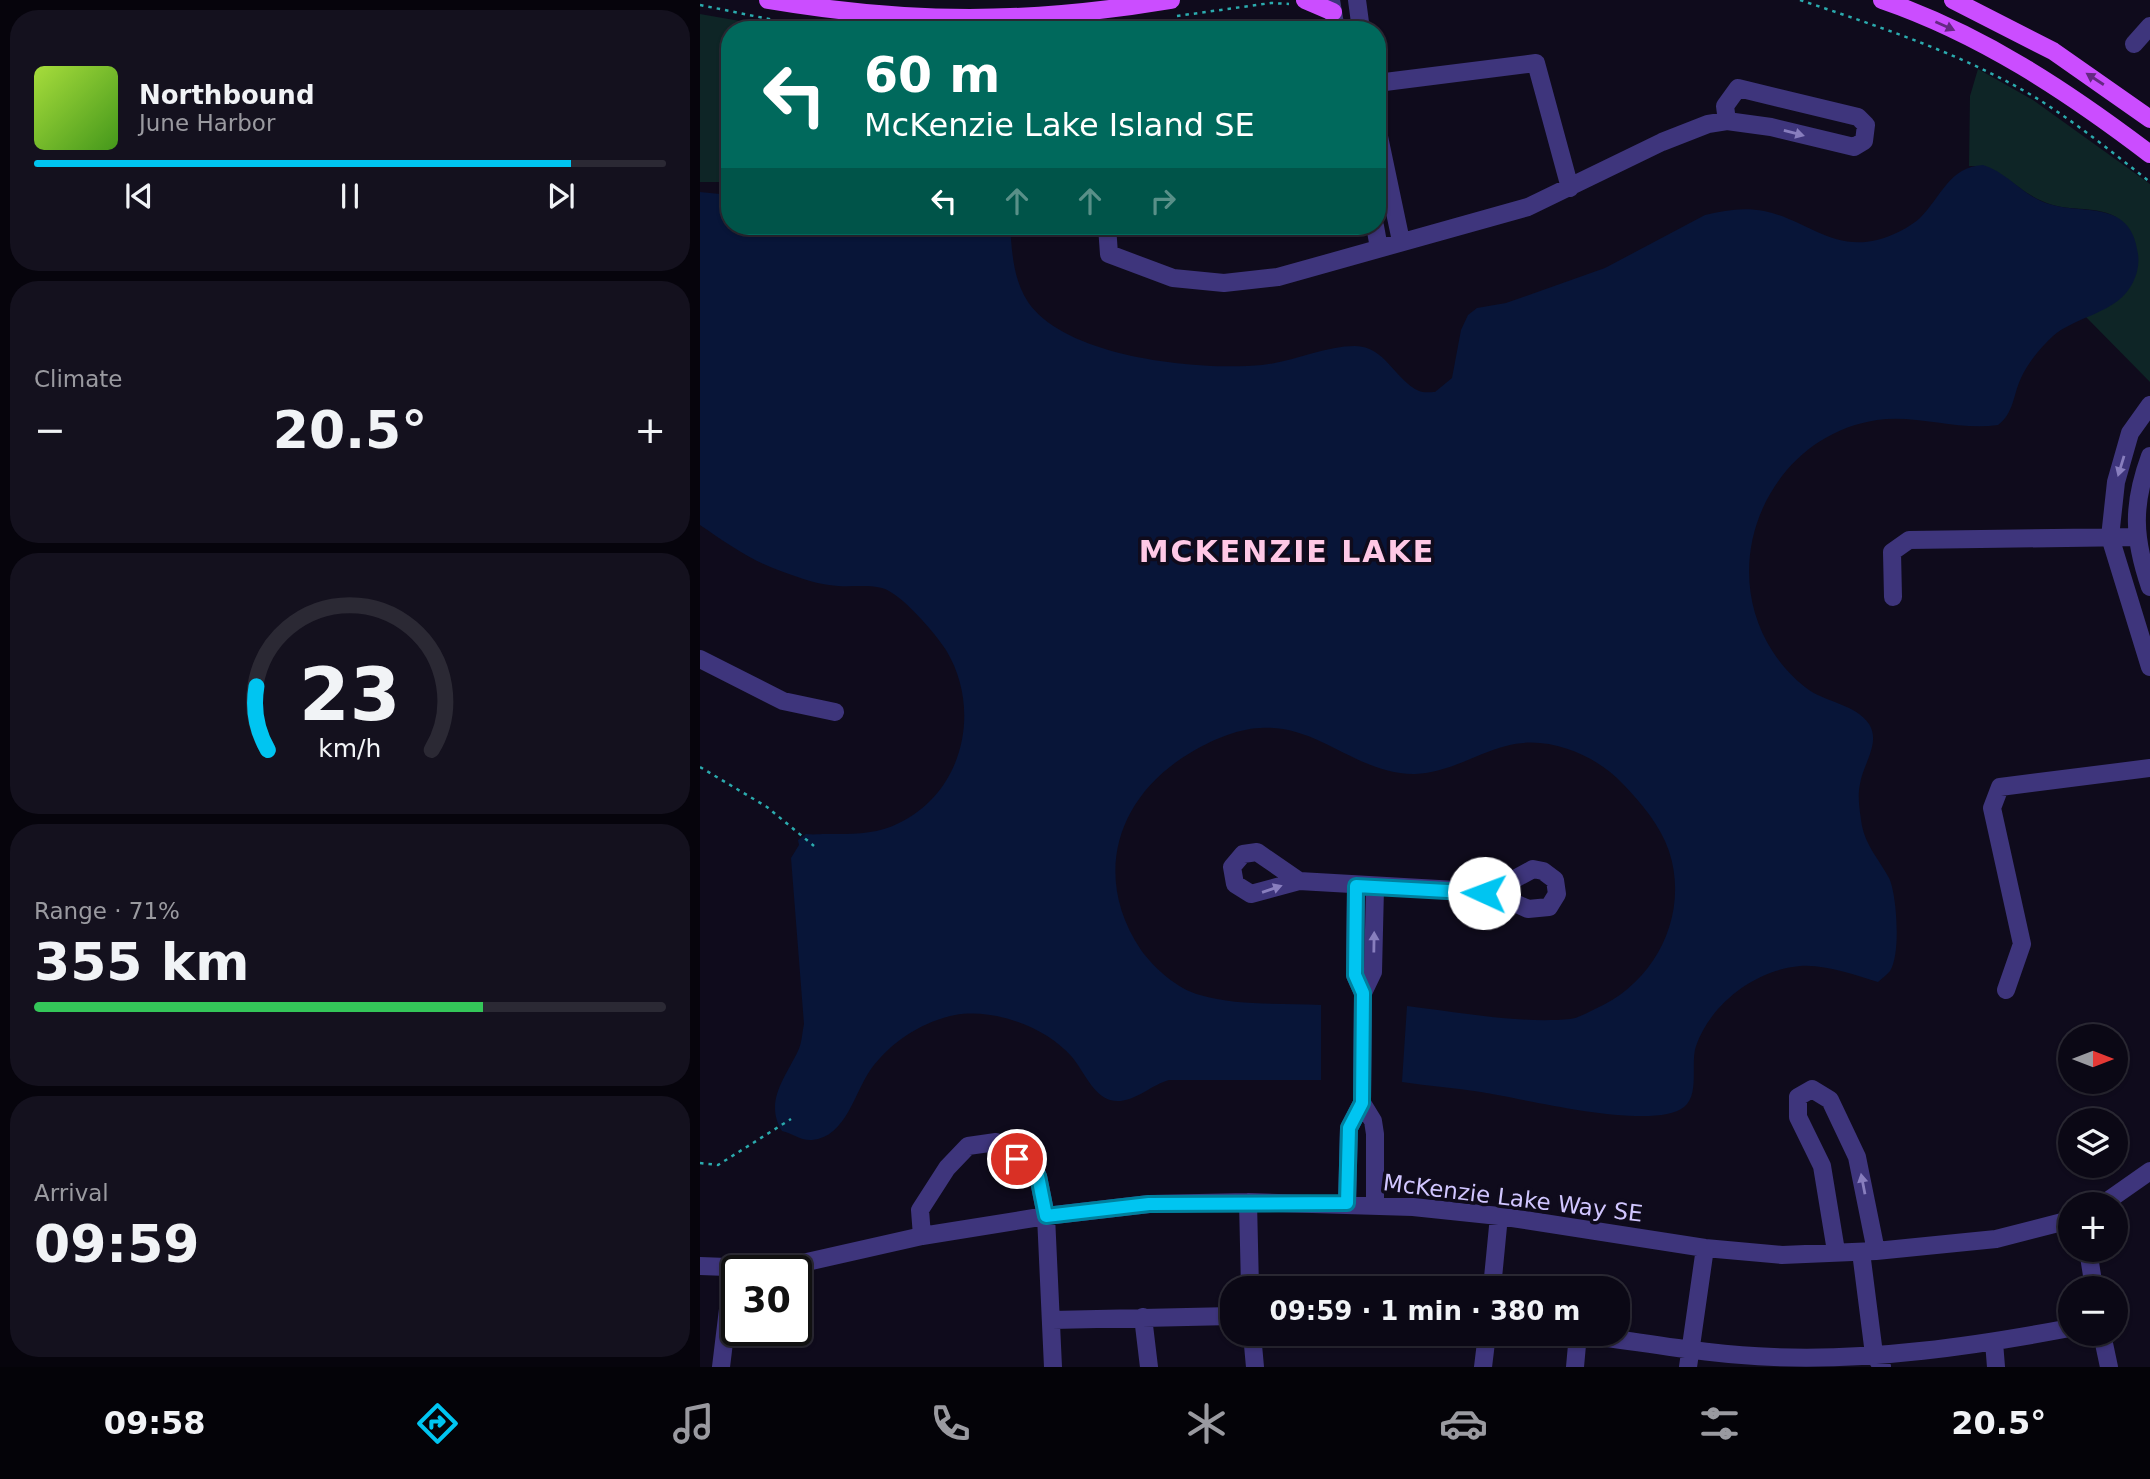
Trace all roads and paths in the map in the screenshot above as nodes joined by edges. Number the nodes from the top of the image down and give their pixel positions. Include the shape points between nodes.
1 (768, 0) edge
2 (1357, 0) edge
3 (1800, 0) edge
4 (1882, 0) edge
5 (1953, 0) edge
6 (1298, 2) edge
7 (700, 5) edge
8 (1168, 9) edge
9 (1333, 14) edge
10 (779, 21) edge
11 (1360, 21) edge
12 (2150, 26) edge
13 (2134, 44) dead end
14 (1386, 82) edge
15 (2150, 118) edge
16 (1727, 121) junction
17 (2150, 154) edge
18 (1386, 170) edge
19 (2150, 182) edge
20 (1570, 188) junction
21 (1108, 235) edge
22 (1376, 235) edge
23 (1401, 241) junction
24 (1379, 248) junction
25 (2150, 405) edge
26 (2150, 456) edge
27 (2143, 516) edge
28 (2110, 537) junction
29 (2136, 537) junction
30 (2146, 561) edge
31 (2150, 587) edge
32 (1893, 597) dead end
33 (700, 659) edge
34 (2150, 667) edge
35 (835, 712) dead end
36 (700, 767) edge
37 (2150, 768) edge
38 (814, 846) dead end
39 (1299, 881) dead end
40 (1356, 886) junction
41 (1375, 888) junction
42 (1491, 892) dead end
43 (2006, 990) dead end
44 (1363, 993) junction
45 (1362, 1103) junction
46 (791, 1119) dead end
47 (700, 1163) edge
48 (2150, 1171) edge
49 (2120, 1192) edge
50 (1248, 1202) junction
51 (1347, 1203) junction
52 (1375, 1204) junction
53 (1046, 1216) junction
54 (1499, 1216) junction
55 (2058, 1223) edge
56 (922, 1236) junction
57 (1704, 1248) junction
58 (1836, 1251) junction
59 (1869, 1252) junction
60 (812, 1261) edge
61 (700, 1266) edge
62 (721, 1267) edge
63 (1250, 1276) edge
64 (1493, 1276) edge
65 (1220, 1315) edge
66 (1143, 1317) junction
67 (1052, 1320) junction
68 (2058, 1330) edge
69 (1994, 1342) junction
70 (1630, 1345) edge
71 (724, 1346) edge
72 (1253, 1346) edge
73 (1486, 1346) edge
74 (1577, 1346) edge
75 (2105, 1346) edge
76 (1689, 1358) edge
77 (1878, 1360) edge
78 (1774, 1362) edge
79 (721, 1367) edge
80 (1053, 1367) edge
81 (1149, 1367) edge
82 (1255, 1367) edge
83 (1483, 1367) edge
84 (1575, 1367) edge
85 (1996, 1367) edge
86 (2109, 1367) edge

1 - 8 main road via 834,11 978,20
2 - 11 street
3 - 19 path via 1922,42 1980,68 2034,97
4 -> 17 main road via 2040,75
15 -> 5 main road via 2053,51
6 - 8 path
6 - 9 main road
7 - 10 path
12 - 13 street
14 - 20 street via 1536,64
16 -> 16 street via 1854,147 1864,141 1866,125 1858,117 1738,88 1725,106
16 - 20 street via 1662,142
18 - 23 street
20 - 23 street via 1528,207
21 - 24 street via 1109,254 1173,278 1224,283 1278,277
22 - 24 street
23 - 24 street
25 -> 28 street via 2130,433 2116,482
26 - 27 street via 2141,482
27 - 29 street
28 - 29 street
28 - 32 street via 1909,540 1892,552
28 - 34 street
29 - 30 street
30 - 31 street
33 - 35 street via 783,701
36 - 38 path via 767,807
37 - 43 street via 2000,786 1992,808 2022,944
39 - 40 street
40 - 41 street
40 - 44 street via 1355,975
41 - 42 street
44 -> 41 street via 1373,972
44 - 45 street
45 - 51 street via 1349,1128
45 - 52 street via 1375,1134
46 - 47 path via 718,1165
48 - 49 street
50 - 51 street, McKenzie Lake Way SE
50 - 53 street, McKenzie Lake Way SE via 1149,1204
50 - 63 street
51 - 52 street, McKenzie Lake Way SE
52 - 54 street, McKenzie Lake Way SE
53 - 56 street, McKenzie Lake Way SE
53 - 56 street via 1038,1176 996,1143 968,1146 947,1168 920,1210
53 - 67 street
54 - 57 street, McKenzie Lake Way SE
54 - 64 street
55 - 59 street, McKenzie Lake Way SE via 1996,1239
56 - 60 street, McKenzie Lake Way SE
57 - 58 street, McKenzie Lake Way SE via 1782,1255
57 - 76 street
58 - 59 street, McKenzie Lake Way SE
59 -> 58 street via 1857,1157 1830,1100 1812,1089 1798,1097 1798,1116 1822,1166
59 - 77 street
61 - 62 street, McKenzie Lake Way SE
65 - 66 street
66 - 67 street
66 - 81 street
67 - 80 street
68 - 69 street
69 - 77 street
69 - 85 street
70 - 76 street
71 - 79 street
72 - 82 street
73 - 83 street
74 - 84 street
75 - 86 street
76 - 78 street
77 - 78 street

